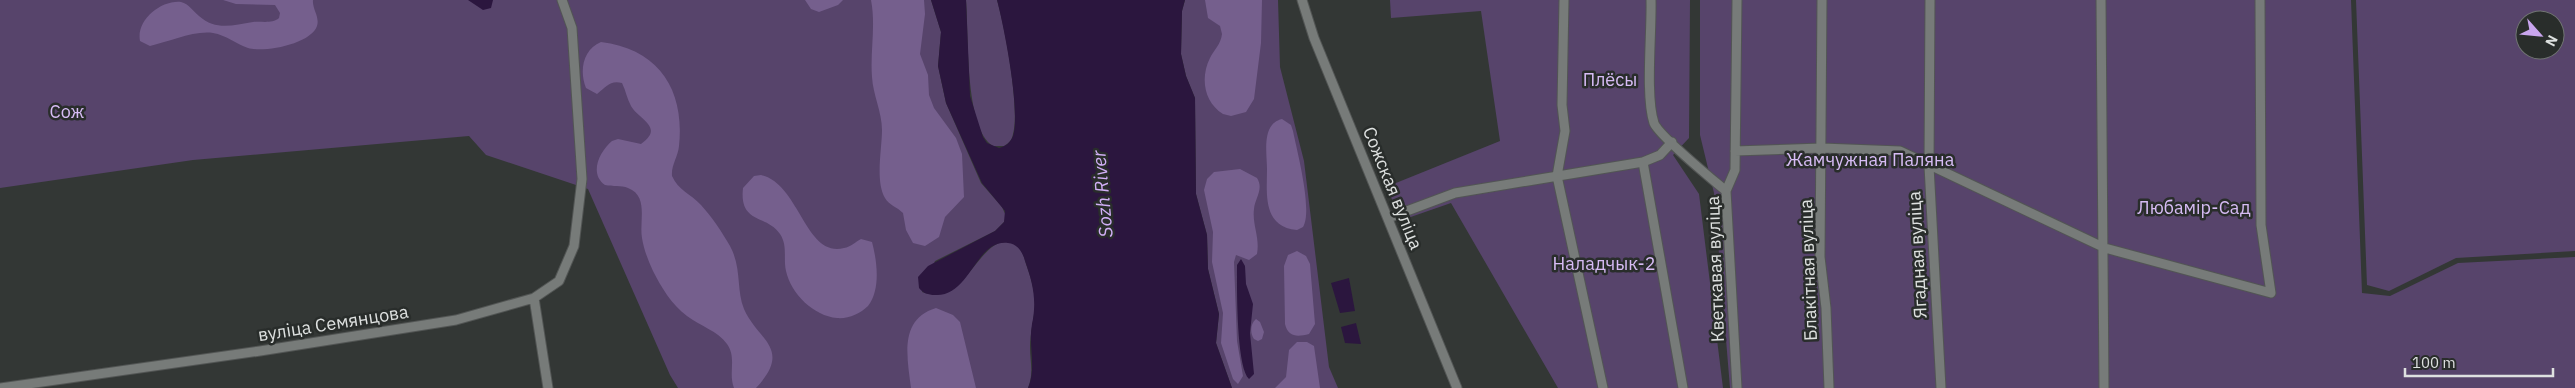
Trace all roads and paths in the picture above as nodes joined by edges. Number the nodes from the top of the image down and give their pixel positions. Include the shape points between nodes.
1 (562, 0) edge
2 (1302, 0) edge
3 (1564, 0) edge
4 (1651, 0) edge
5 (1737, 0) edge
6 (1822, 0) edge
7 (1930, 0) edge
8 (2101, 0) edge
9 (2260, 0) edge
10 (1672, 142) junction
11 (1822, 148) junction
12 (1735, 150) junction
13 (1643, 162) junction
14 (1929, 166) junction
15 (1557, 176) junction
16 (1726, 191) junction
17 (1388, 218) junction
18 (2104, 248) junction
19 (534, 298) junction
20 (0, 388) edge
21 (548, 388) edge
22 (1458, 388) edge
23 (1603, 388) edge
24 (1683, 388) edge
25 (1737, 388) edge
26 (1829, 388) edge
27 (1941, 388) edge
28 (2104, 388) edge

1 - 19 street, вуліца Семянцова via 572,28 582,179 574,246 558,281
2 - 17 street, Сожская вуліца via 1314,38
3 - 15 street via 1562,105 1565,131
4 - 10 street via 1654,124
5 - 12 street, Кветкавая вуліца
6 - 11 street, Блакітная вуліца
7 - 14 street, Ягадная вуліца
8 - 18 street
9 - 18 street via 2261,225 2271,293
10 - 13 street via 1660,155
10 - 16 street
11 - 12 street
11 - 14 street via 1900,151
11 - 26 street, Блакітная вуліца via 1820,257
12 - 16 street, Кветкавая вуліца via 1734,170
13 - 15 street
13 - 24 street
14 - 18 street
14 - 27 street, Ягадная вуліца
15 - 17 street via 1455,193
15 - 23 street
16 - 25 street, Кветкавая вуліца
17 - 22 street, Сожская вуліца
18 - 28 street
19 - 20 street, вуліца Семянцова via 456,320
19 - 21 street

